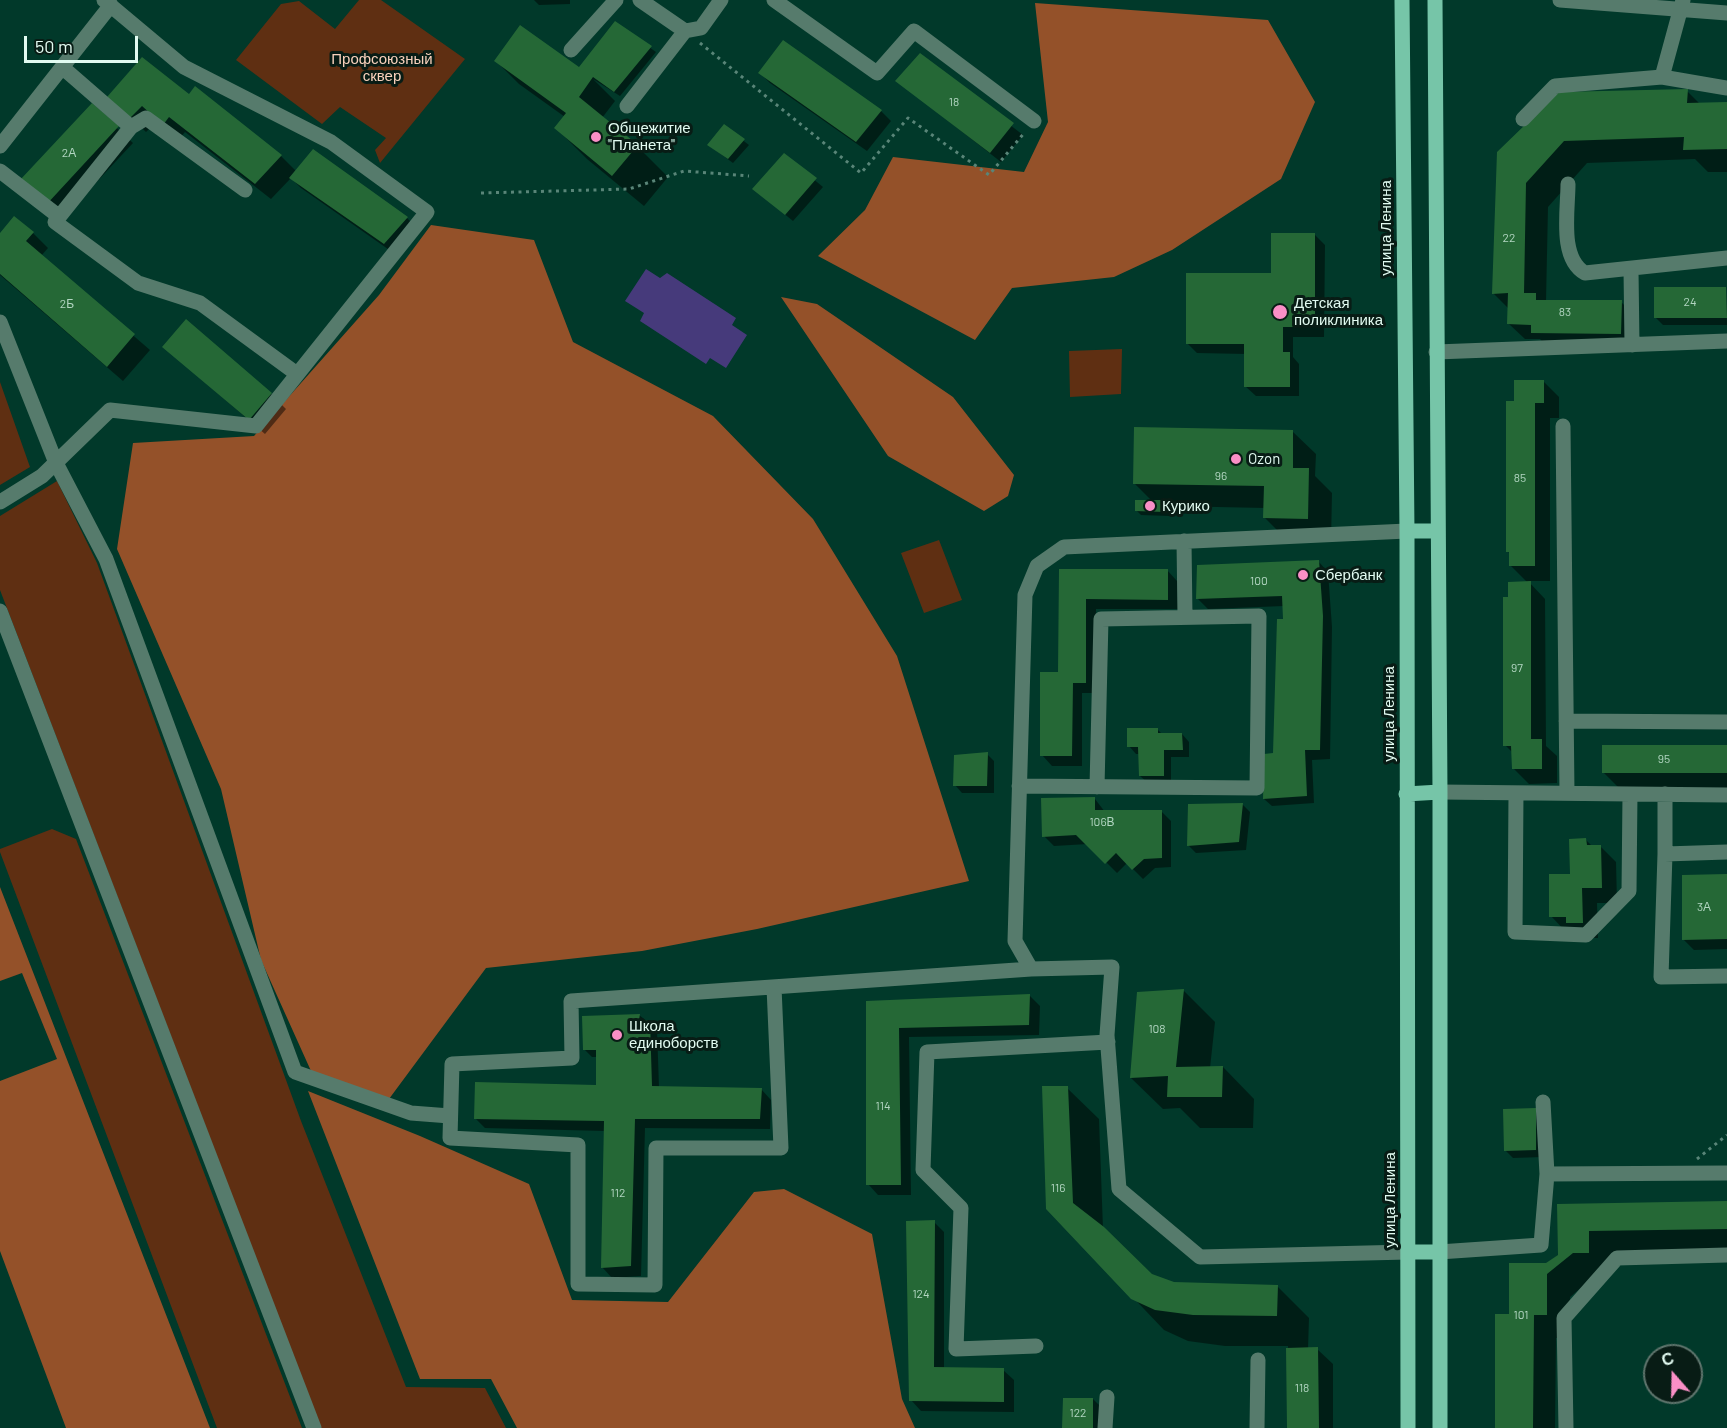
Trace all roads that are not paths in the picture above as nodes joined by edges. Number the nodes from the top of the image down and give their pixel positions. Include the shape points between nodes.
1 (616, 0) edge
2 (640, 0) edge
3 (721, 0) edge
4 (774, 0) edge
5 (1402, 0) edge
6 (1435, 0) edge
7 (1560, 0) edge
8 (108, 3) edge
9 (1626, 3) edge
10 (1682, 5) edge
11 (1727, 14) edge
12 (685, 30) junction
13 (571, 50) dead end
14 (62, 67) junction
15 (1662, 77) junction
16 (1727, 87) edge
17 (627, 106) dead end
18 (1523, 119) dead end
19 (1034, 121) road end
20 (131, 127) junction
21 (0, 146) edge
22 (0, 171) edge
23 (1568, 184) dead end
24 (245, 190) dead end
25 (57, 215) junction
26 (1727, 258) edge
27 (1631, 270) junction
28 (0, 322) edge
29 (1727, 340) edge
30 (1632, 345) junction
31 (1436, 352) junction
32 (297, 374) junction
33 (1563, 426) dead end
34 (56, 464) junction
35 (0, 502) edge
36 (1407, 531) junction
37 (1438, 531) junction
38 (1184, 541) junction
39 (0, 611) edge
40 (1185, 617) junction
41 (1566, 721) junction
42 (1727, 722) edge
43 (1019, 786) junction
44 (1097, 786) junction
45 (1440, 792) junction
46 (1516, 793) junction
47 (1567, 793) junction
48 (1406, 794) junction
49 (1630, 794) junction
50 (1665, 794) junction
51 (1727, 795) edge
52 (1727, 852) edge
53 (1665, 854) junction
54 (1031, 969) junction
55 (1727, 976) edge
56 (774, 987) junction
57 (1108, 1042) junction
58 (1543, 1102) dead end
59 (450, 1116) junction
60 (1727, 1173) edge
61 (1547, 1174) junction
62 (1408, 1252) junction
63 (1438, 1252) junction
64 (1727, 1255) edge
65 (1036, 1346) dead end
66 (1257, 1360) dead end
67 (1107, 1397) dead end
68 (314, 1428) edge
69 (1105, 1428) edge
70 (1257, 1428) edge
71 (1408, 1428) edge
72 (1440, 1428) edge
73 (1566, 1428) edge

1 - 13 street
2 - 12 street
3 - 12 street via 702,28
4 - 19 street via 877,73 914,31
5 - 36 main road, улица Ленина
6 - 31 main road
7 - 9 street
8 - 14 street
8 - 32 street via 184,67 331,142 427,212
9 - 10 street
10 - 11 street
10 - 15 street
12 - 17 street
14 - 20 street
14 - 21 street
15 - 16 street
15 - 18 street via 1555,86
20 - 24 street via 146,118
20 - 25 street
22 - 25 street
23 - 27 street via 1569,254 1575,267 1585,273
25 - 32 street via 55,222 138,283 200,303
26 - 27 street
27 - 30 street
28 - 34 street
29 - 30 street
30 - 31 street
31 - 37 main road
32 - 34 street via 256,426 110,410
33 - 41 street
34 - 35 street
34 - 59 street via 106,559 295,1072 411,1113
36 - 37 main road
36 - 38 street
36 - 48 main road, улица Ленина
37 - 45 main road
38 - 40 street
38 - 43 street via 1064,547 1037,566 1025,595
39 - 68 street
40 - 44 street via 1101,619
40 - 44 street via 1259,616 1257,788
41 - 42 street
41 - 47 street
43 - 44 street
43 - 54 street via 1014,941
45 - 46 street
45 - 48 main road
45 - 63 main road
46 - 47 street
46 - 49 street via 1515,932 1586,935 1629,891
47 - 49 street
48 - 62 main road, улица Ленина
49 - 50 street
50 - 51 street
50 - 53 street
52 - 53 street
53 - 55 street via 1661,977
54 - 56 street
54 - 57 street via 1112,967
56 - 59 street via 571,1001 572,1058 452,1064
56 - 59 street via 781,1148 656,1149 655,1285 578,1284 578,1145 450,1138
57 - 62 street via 1119,1189 1200,1257
57 - 65 street via 927,1052 923,1170 961,1208 956,1349
58 - 61 street
60 - 61 street
61 - 63 street via 1541,1245
62 - 63 main road
62 - 71 main road, улица Ленина
63 - 72 main road
64 - 73 street via 1617,1258 1563,1318
66 - 70 street
67 - 69 street

